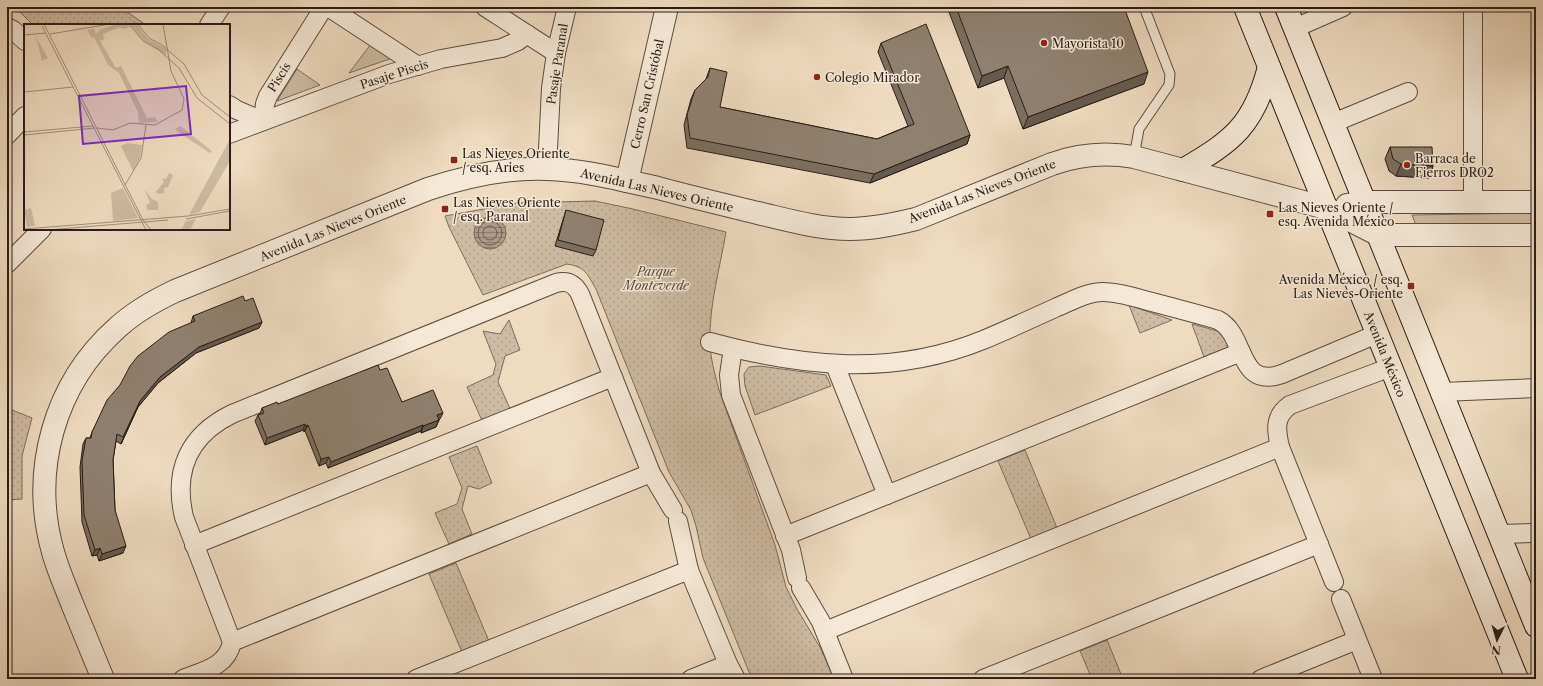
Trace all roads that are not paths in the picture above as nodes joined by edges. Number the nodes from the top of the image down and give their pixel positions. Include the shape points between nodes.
1 (221, 7) edge
2 (324, 7) edge
3 (328, 7) edge
4 (485, 7) edge
5 (567, 7) edge
6 (667, 7) edge
7 (1144, 7) edge
8 (1245, 7) edge
9 (1286, 7) edge
10 (1343, 7) edge
11 (1473, 7) edge
12 (210, 24) edge
13 (7, 27) edge
14 (1295, 28) junction
15 (527, 34) junction
16 (24, 40) edge
17 (556, 53) junction
18 (418, 66) junction
19 (1269, 67) junction
20 (1408, 92) dead end
21 (230, 106) edge
22 (24, 117) edge
23 (263, 121) junction
24 (1333, 123) junction
25 (230, 134) edge
26 (7, 135) edge
27 (1134, 157) junction
28 (547, 169) junction
29 (1183, 170) junction
30 (626, 181) junction
31 (1365, 202) junction
32 (1473, 202) junction
33 (1536, 202) edge
34 (1326, 208) junction
35 (41, 230) edge
36 (1378, 235) junction
37 (1536, 235) edge
38 (7, 264) edge
39 (1378, 334) junction
40 (710, 342) dead end
41 (733, 348) junction
42 (1241, 352) junction
43 (835, 365) junction
44 (1391, 367) junction
45 (613, 377) junction
46 (1536, 388) edge
47 (1442, 392) junction
48 (1280, 447) junction
49 (651, 473) junction
50 (887, 495) junction
51 (1536, 533) edge
52 (1499, 534) junction
53 (785, 536) junction
54 (1319, 544) junction
55 (194, 545) junction
56 (689, 570) junction
57 (1334, 582) dead end
58 (1341, 599) dead end
59 (1536, 626) edge
60 (825, 631) junction
61 (1357, 640) junction
62 (232, 642) junction
63 (732, 672) edge
64 (102, 679) edge
65 (183, 679) edge
66 (416, 679) edge
67 (691, 679) edge
68 (844, 679) edge
69 (983, 679) edge
70 (1261, 679) edge
71 (1373, 679) edge
72 (1516, 679) edge

1 - 12 street
2 - 23 street, Piscis via 268,96 264,104
3 - 18 street
4 - 15 street
5 - 17 street, Pasaje Paranal
6 - 30 street, Cerro San Cristóbal
7 - 27 lane via 1170,74 1169,85 1139,129
8 - 19 street, Avenida México
9 - 14 street
10 - 14 street
11 - 32 street
13 - 16 street
14 - 24 street
15 - 17 street
15 - 18 street, Pasaje Piscis via 502,48
17 - 28 street, Pasaje Paranal via 550,95
18 - 23 street, Pasaje Piscis via 389,74
19 - 29 street via 1258,102 1241,128 1209,155
19 - 34 street, Avenida México
20 - 24 street
21 - 23 street
22 - 26 street
23 - 25 street
24 - 31 street
27 - 29 street, Avenida Las Nieves Oriente
27 - 30 street, Avenida Las Nieves Oriente via 1105,154 1071,157 916,219 869,228 814,225
28 - 30 street, Avenida Las Nieves Oriente
28 - 64 street, Avenida Las Nieves Oriente via 500,170 477,174 428,189 175,291 135,313 86,361 52,430 43,485 44,508 52,552
29 - 34 street, Avenida Las Nieves Oriente
31 - 32 street, Avenida Las Nieves Oriente
31 - 34 street, Avenida Las Nieves Oriente
31 - 36 street
32 - 33 street, Avenida Las Nieves Oriente
34 - 36 street, Avenida Las Nieves Oriente
34 - 39 street, Avenida México
35 - 38 street
36 - 37 street, Avenida Las Nieves Oriente
36 - 47 street
39 - 42 street via 1269,377 1256,373 1247,364
39 - 44 street, Avenida México
40 - 41 street
41 - 43 street via 784,359
41 - 53 street via 729,375 731,395
42 - 43 street via 1233,333 1218,320 1123,294 1103,292 1084,296 981,340 948,351 888,363
42 - 50 street
43 - 50 street
44 - 48 street via 1284,409 1276,427
44 - 72 street, Avenida México
45 - 49 street
45 - 55 street
45 - 55 street via 578,289 570,283 556,283 232,414 213,425 197,440 183,468 181,506
46 - 47 street
47 - 52 street
48 - 54 street
48 - 60 street
49 - 56 street via 676,515
49 - 62 street
50 - 53 street
51 - 52 street
52 - 59 street
53 - 60 street via 806,600 817,614
54 - 57 street
54 - 69 street
55 - 62 street
56 - 63 street
56 - 66 street
58 - 61 street
60 - 68 street
61 - 70 street
61 - 71 street
62 - 65 street via 228,654 218,665
63 - 67 street

